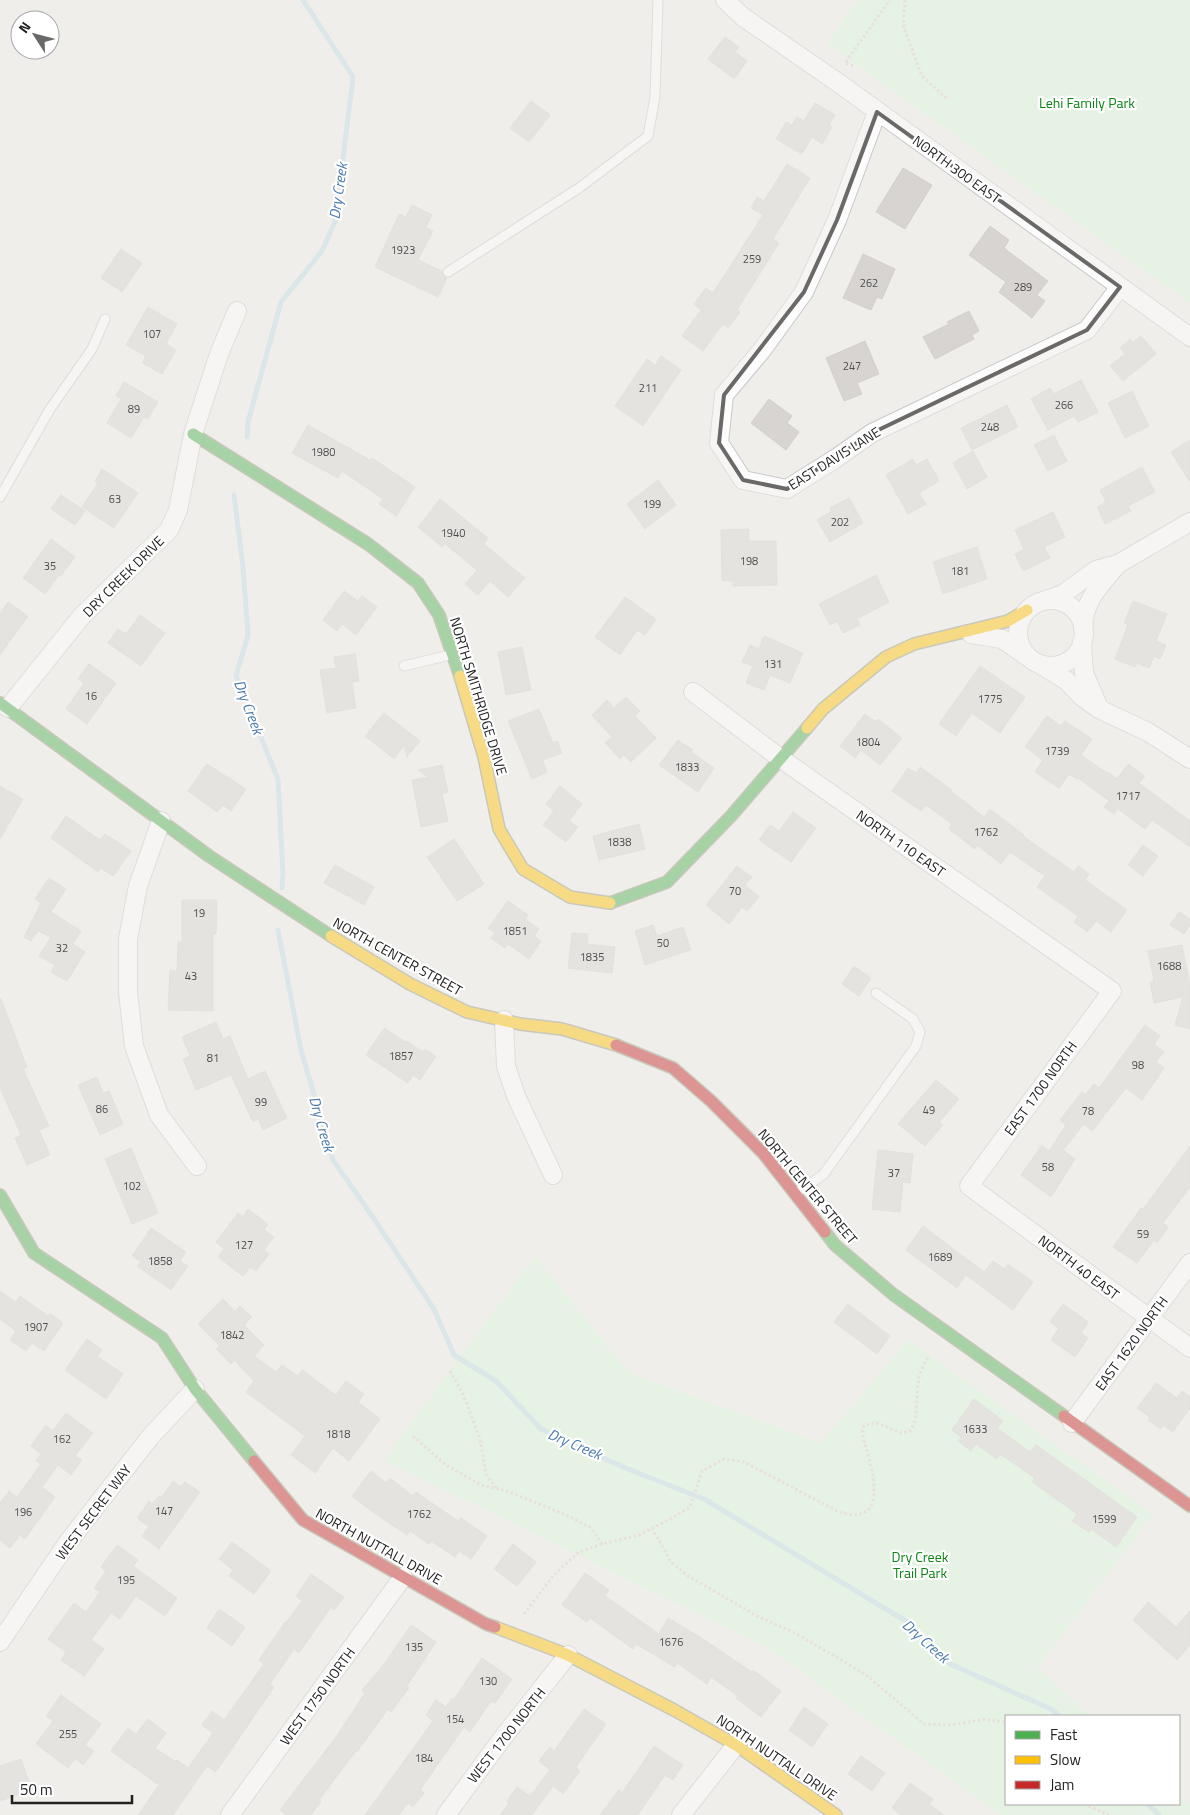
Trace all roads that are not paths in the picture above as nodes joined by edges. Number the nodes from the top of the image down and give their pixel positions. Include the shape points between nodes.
1 (658, 0) edge
2 (724, 0) edge
3 (877, 112) junction
4 (448, 272) dead end
5 (1120, 287) junction
6 (237, 312) dead end
7 (105, 319) dead end
8 (1190, 337) edge
9 (193, 434) junction
10 (0, 498) edge
11 (1190, 522) edge
12 (1118, 564) junction
13 (1046, 600) junction
14 (1027, 610) junction
15 (953, 635) junction
16 (1083, 637) junction
17 (453, 654) junction
18 (1032, 659) junction
19 (404, 666) dead end
20 (693, 692) dead end
21 (4, 706) edge
22 (1099, 708) junction
23 (780, 758) junction
24 (1190, 759) edge
25 (161, 821) junction
26 (1112, 991) joint
27 (876, 993) dead end
28 (504, 1020) junction
29 (197, 1166) dead end
30 (553, 1175) dead end
31 (969, 1186) joint
32 (796, 1193) junction
33 (0, 1195) edge
34 (1190, 1263) edge
35 (1148, 1318) junction
36 (1190, 1348) edge
37 (195, 1389) junction
38 (1072, 1423) junction
39 (1190, 1506) edge
40 (403, 1577) junction
41 (0, 1642) edge
42 (568, 1655) junction
43 (736, 1745) junction
44 (230, 1815) edge
45 (446, 1815) edge
46 (681, 1815) edge
47 (836, 1815) edge

1 - 4 lane via 655,96 648,136 579,188
2 - 3 street, NORTH 300 EAST
3 - 5 street, NORTH 300 EAST
3 - 5 street, EAST DAVIS LANE via 837,220 804,292 724,395 719,443 743,480 787,489 872,433 1087,330
5 - 8 street, NORTH 300 EAST
6 - 9 street, DRY CREEK DRIVE via 219,354
7 - 10 lane via 92,349 50,409
9 - 17 street, NORTH SMITHRIDGE DRIVE via 368,544 418,584 439,615
9 - 21 street, DRY CREEK DRIVE via 178,510 169,530 81,617
11 - 12 street
12 - 13 street via 1096,570 1070,590
12 - 16 street via 1094,591 1087,605
13 - 14 street
13 - 16 street via 1060,601 1072,608 1080,619
14 - 15 street via 1008,621
14 - 18 street via 1018,629 1019,643
15 - 18 street via 978,634 1002,639
15 - 23 street via 914,644 886,657 823,709
16 - 18 street via 1076,653 1065,662 1052,666
16 - 22 street via 1084,673
17 - 19 lane
17 - 23 street, NORTH SMITHRIDGE DRIVE via 484,756 499,829 523,868 570,896 612,903 667,882 731,816
18 - 22 street via 1067,681 1082,697
20 - 23 street, NORTH 110 EAST
21 - 25 street, NORTH CENTER STREET
22 - 24 street via 1148,732
23 - 26 street, NORTH 110 EAST
25 - 28 street, NORTH CENTER STREET via 304,919 402,979 467,1012
25 - 29 street via 136,895 128,939 128,992 134,1046 159,1115
26 - 31 street, EAST 1700 NORTH
27 - 32 lane via 914,1019 920,1032 916,1046 823,1175
28 - 30 street via 506,1066 516,1096
28 - 32 street, NORTH CENTER STREET via 562,1029 628,1048 673,1068 750,1140
31 - 35 street, NORTH 40 EAST
32 - 38 street, NORTH CENTER STREET via 835,1245 894,1295
33 - 37 street, NORTH NUTTALL DRIVE via 34,1252 162,1338
34 - 35 street, EAST 1620 NORTH
35 - 36 street, NORTH 40 EAST
35 - 38 street, EAST 1620 NORTH
37 - 40 street, NORTH NUTTALL DRIVE via 303,1520
37 - 41 street, WEST SECRET WAY via 151,1436 68,1542
38 - 39 street, NORTH CENTER STREET
40 - 42 street, NORTH NUTTALL DRIVE via 486,1624
40 - 44 street, WEST 1750 NORTH
42 - 43 street, NORTH NUTTALL DRIVE
42 - 45 street, WEST 1700 NORTH via 500,1740
43 - 46 street
43 - 47 street, NORTH NUTTALL DRIVE

